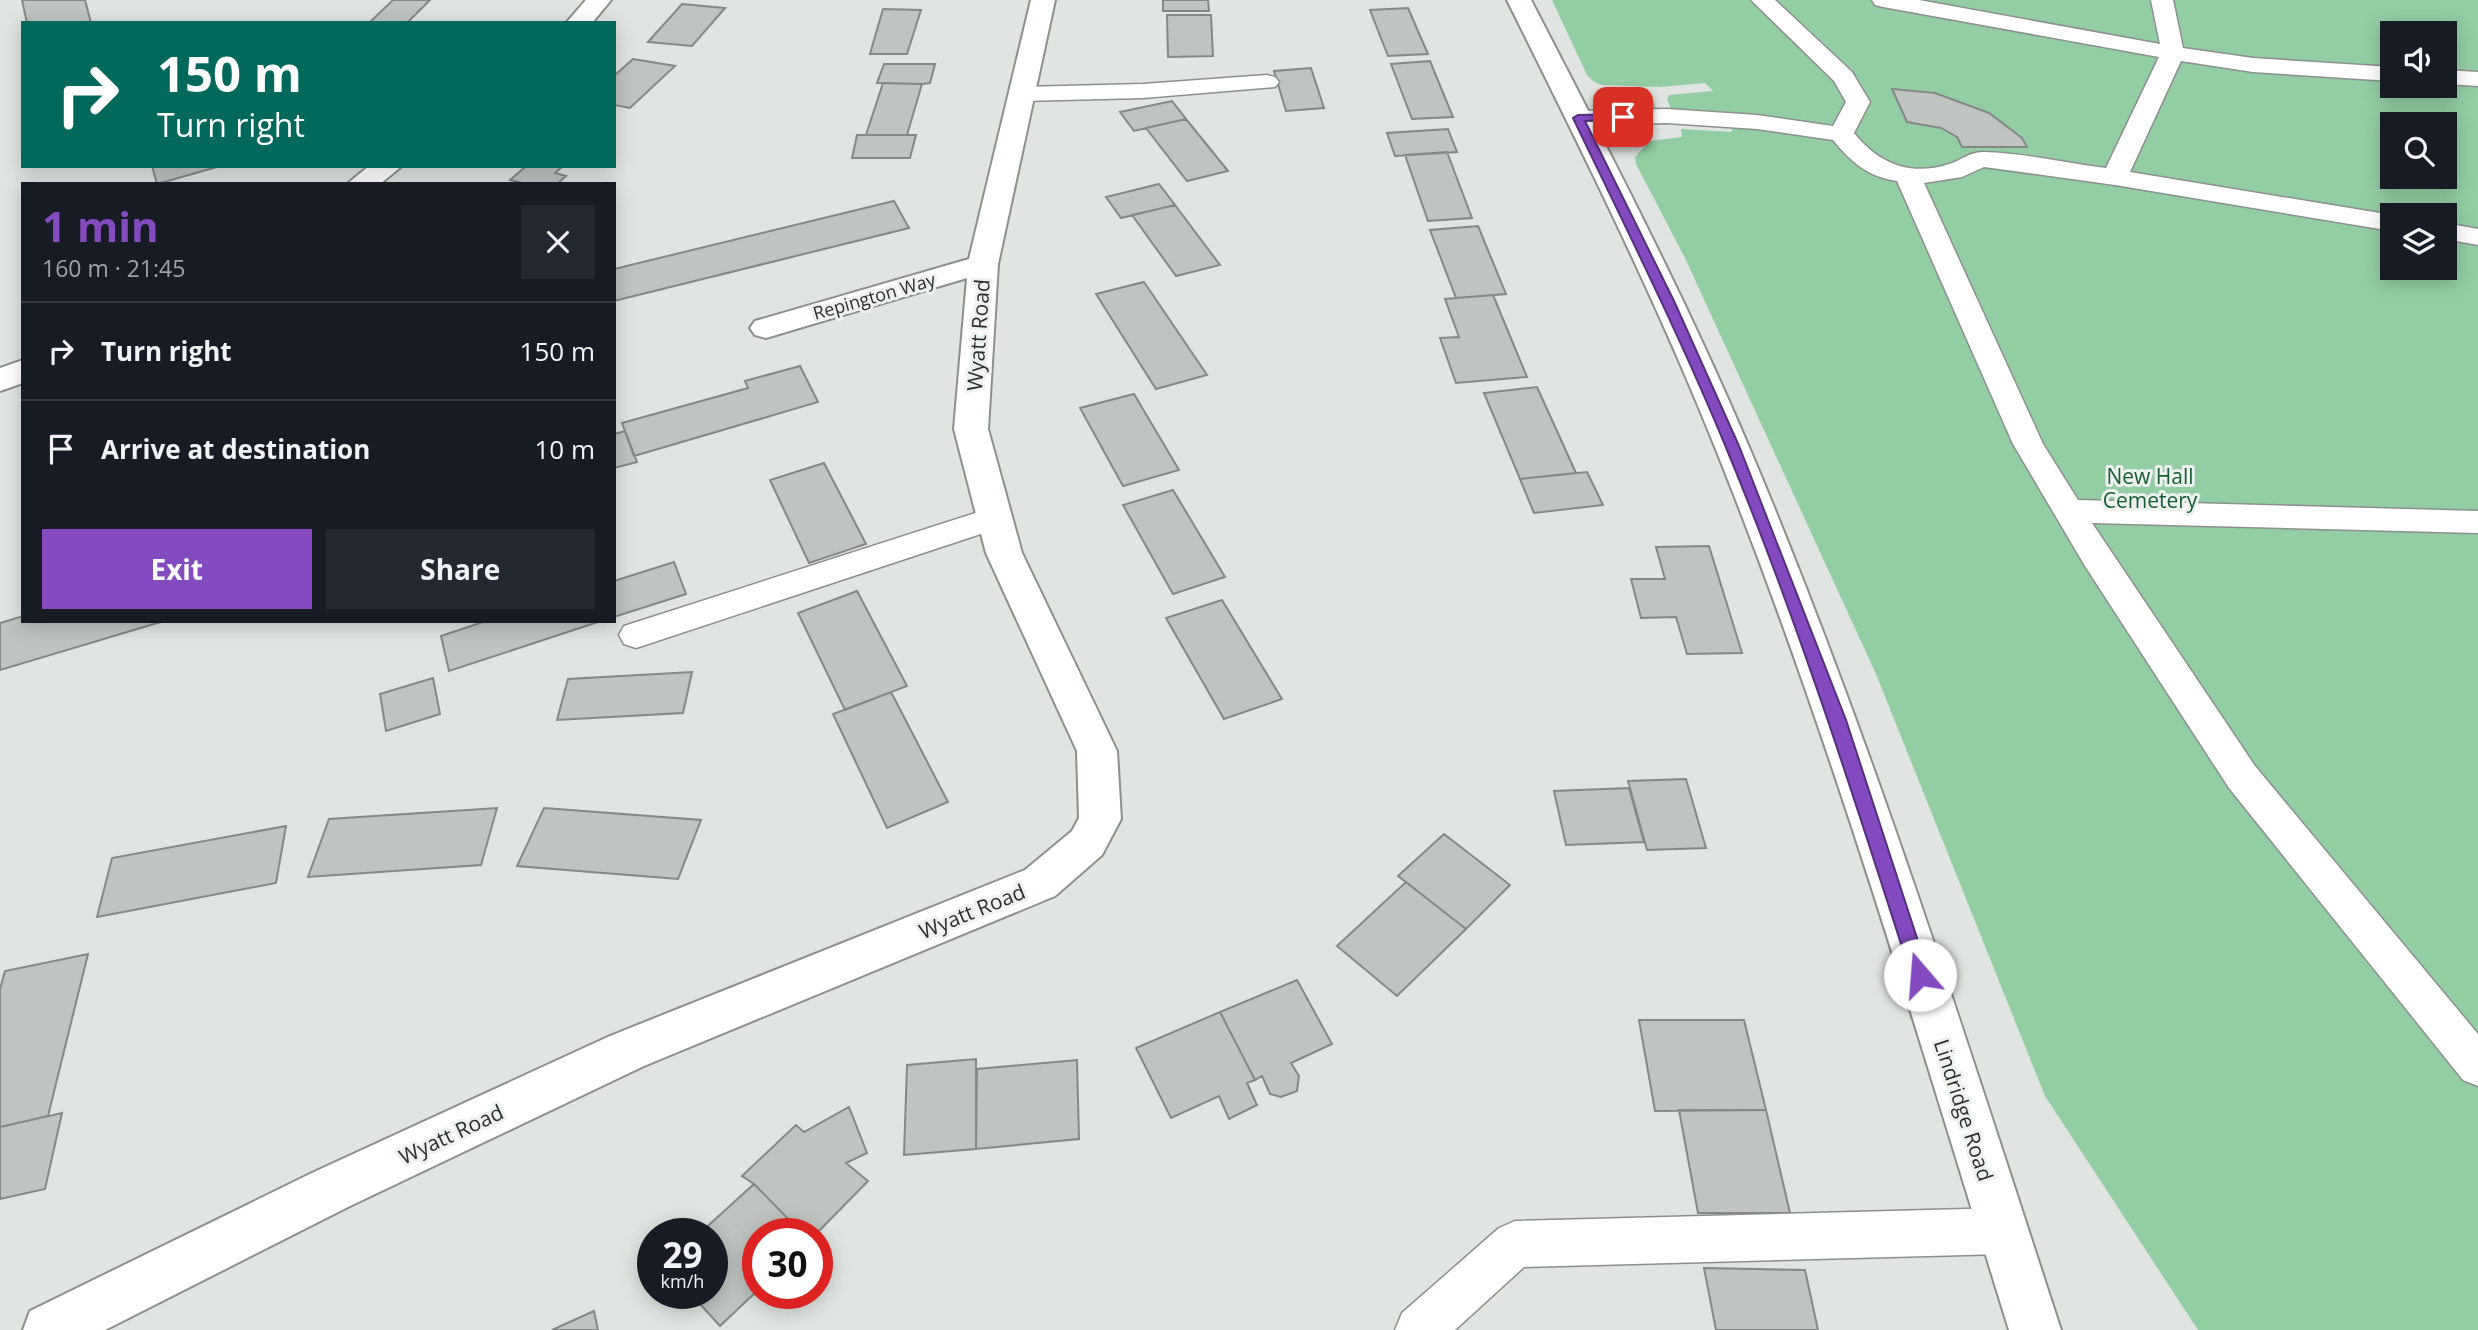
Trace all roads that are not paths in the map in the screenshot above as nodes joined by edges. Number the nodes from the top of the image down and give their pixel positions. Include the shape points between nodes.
1 (599, 0) edge
2 (1043, 0) edge
3 (1518, 0) edge
4 (1762, 0) edge
5 (1883, 0) edge
6 (2162, 0) edge
7 (580, 21) edge
8 (2173, 53) junction
9 (2380, 73) edge
10 (2457, 78) edge
11 (2478, 79) edge
12 (1268, 85) dead end
13 (1022, 94) junction
14 (1578, 118) junction
15 (1841, 134) junction
16 (385, 168) edge
17 (1907, 174) junction
18 (2115, 177) junction
19 (363, 182) edge
20 (2380, 221) edge
21 (2457, 233) edge
22 (2478, 237) edge
23 (983, 264) junction
24 (766, 328) dead end
25 (21, 371) edge
26 (0, 381) edge
27 (2069, 511) junction
28 (994, 518) junction
29 (2478, 522) edge
30 (636, 635) dead end
31 (2478, 1066) edge
32 (2003, 1231) junction
33 (49, 1330) edge
34 (1419, 1330) edge
35 (2035, 1330) edge

1 - 7 street
2 - 13 street, Wyatt Road
3 - 14 street, Lindridge Road
4 - 15 lane via 1844,77 1858,102
5 - 8 lane
6 - 8 lane
8 - 9 lane via 2253,65
8 - 18 lane
10 - 11 lane
12 - 13 lane
13 - 23 street, Wyatt Road
14 - 15 lane via 1667,116
14 - 32 street, Lindridge Road via 1668,301 1756,507 1837,720
15 - 17 lane via 1861,158 1887,172
16 - 19 street
17 - 18 lane via 1953,172 1980,159
17 - 27 lane via 2028,444
18 - 20 lane
21 - 22 lane
23 - 24 street, Repington Way
23 - 28 street, Wyatt Road via 971,429
25 - 26 street
27 - 29 lane
27 - 31 lane via 2242,777
28 - 30 lane
28 - 33 street, Wyatt Road via 1004,553 1097,751 1100,819 1087,843 1060,869 1040,883 626,1051 332,1189
32 - 34 lane via 1515,1244
32 - 35 street, Lindridge Road

